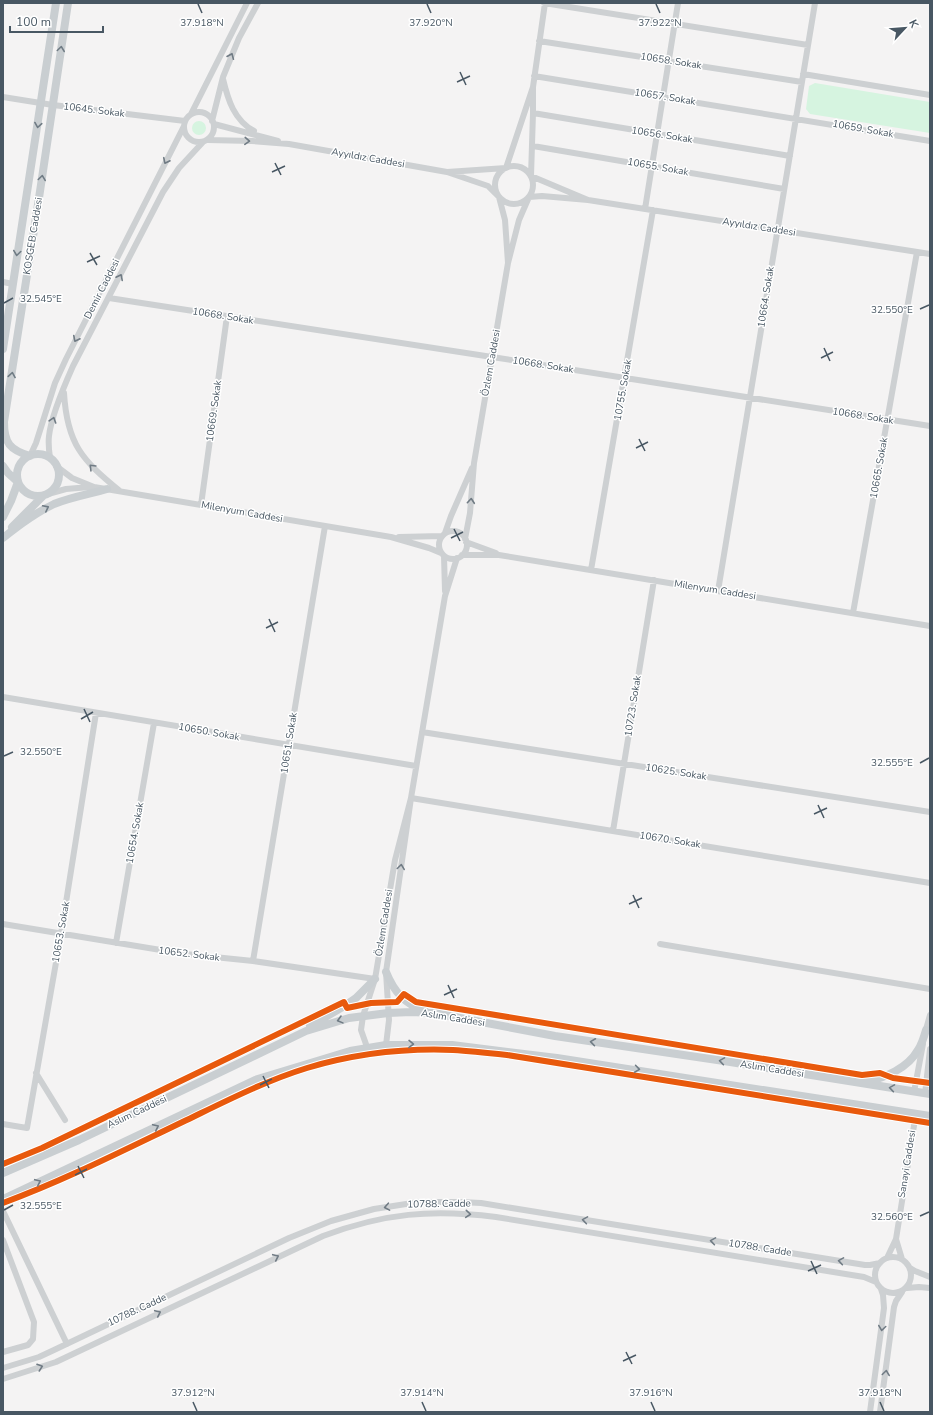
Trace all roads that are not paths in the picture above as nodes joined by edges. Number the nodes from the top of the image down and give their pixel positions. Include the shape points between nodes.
1 (56, 3) edge
2 (68, 3) edge
3 (247, 3) edge
4 (258, 3) edge
5 (545, 3) edge
6 (678, 3) edge
7 (815, 3) edge
8 (675, 24) junction
9 (539, 41) junction
10 (808, 45) junction
11 (669, 61) junction
12 (803, 74) junction
13 (534, 76) junction
14 (223, 77) junction
15 (802, 82) junction
16 (533, 87) junction
17 (930, 95) edge
18 (3, 97) edge
19 (663, 97) junction
20 (41, 103) junction
21 (53, 105) junction
22 (533, 113) junction
23 (191, 114) junction
24 (796, 118) junction
25 (213, 122) junction
26 (184, 124) junction
27 (657, 134) junction
28 (260, 135) junction
29 (205, 141) junction
30 (930, 141) edge
31 (289, 144) junction
32 (533, 146) junction
33 (790, 156) junction
34 (652, 166) junction
35 (506, 168) junction
36 (447, 172) junction
37 (530, 176) junction
38 (784, 189) junction
39 (499, 197) junction
40 (529, 197) junction
41 (588, 200) junction
42 (645, 209) junction
43 (653, 210) junction
44 (778, 230) junction
45 (917, 252) junction
46 (930, 254) edge
47 (508, 263) junction
48 (3, 282) edge
49 (13, 284) junction
50 (109, 298) junction
51 (227, 316) junction
52 (3, 349) edge
53 (492, 357) junction
54 (625, 378) junction
55 (63, 390) junction
56 (750, 398) junction
57 (887, 420) junction
58 (930, 426) edge
59 (30, 456) junction
60 (50, 458) junction
61 (474, 463) junction
62 (3, 466) edge
63 (56, 466) junction
64 (18, 482) junction
65 (94, 487) junction
66 (107, 489) junction
67 (122, 492) junction
68 (45, 495) junction
69 (201, 505) junction
70 (3, 517) edge
71 (325, 526) junction
72 (444, 534) junction
73 (391, 537) junction
74 (3, 538) edge
75 (466, 540) junction
76 (443, 554) junction
77 (499, 555) junction
78 (460, 556) junction
79 (591, 570) junction
80 (654, 580) junction
81 (718, 591) junction
82 (445, 596) junction
83 (853, 613) junction
84 (930, 626) edge
85 (3, 697) edge
86 (96, 713) junction
87 (154, 722) junction
88 (422, 732) junction
89 (288, 745) junction
90 (624, 764) junction
91 (416, 766) junction
92 (411, 798) junction
93 (930, 812) edge
94 (613, 831) junction
95 (930, 883) edge
96 (3, 924) edge
97 (61, 934) junction
98 (116, 943) junction
99 (660, 944) dead end
100 (253, 961) junction
101 (386, 972) junction
102 (375, 979) junction
103 (930, 989) edge
104 (388, 1013) junction
105 (434, 1013) junction
106 (930, 1015) edge
107 (362, 1016) junction
108 (926, 1030) junction
109 (294, 1037) junction
110 (386, 1045) junction
111 (367, 1047) junction
112 (930, 1049) edge
113 (36, 1073) junction
114 (860, 1083) junction
115 (914, 1092) junction
116 (928, 1094) edge
117 (916, 1113) junction
118 (930, 1116) edge
119 (65, 1120) dead end
120 (3, 1124) edge
121 (3, 1172) edge
122 (3, 1199) edge
123 (3, 1211) edge
124 (896, 1239) junction
125 (3, 1240) edge
126 (887, 1258) junction
127 (902, 1259) junction
128 (880, 1263) junction
129 (910, 1268) junction
130 (930, 1277) edge
131 (876, 1282) junction
132 (930, 1288) edge
133 (881, 1290) junction
134 (904, 1290) junction
135 (67, 1344) junction
136 (3, 1352) edge
137 (3, 1368) edge
138 (3, 1379) edge
139 (870, 1412) edge
140 (880, 1412) edge

1 - 20 main road, KOSGEB Caddesi
21 -> 2 main road, KOSGEB Caddesi
3 - 23 street
14 -> 4 street via 239,38
5 - 8 street
5 - 9 street
6 - 8 street
7 - 10 street, 10664. Sokak
8 - 10 street
8 - 11 street
9 - 11 street, 10658. Sokak
9 - 13 street
10 - 12 street, 10664. Sokak
11 - 15 street, 10658. Sokak
11 - 19 street
12 - 15 street, 10664. Sokak
12 - 17 street
13 - 16 street
13 - 19 street, 10657. Sokak
14 - 25 street
14 - 28 street via 235,114 248,128
15 - 24 street, 10664. Sokak
16 - 22 street
16 - 35 street
18 - 20 street, 10645. Sokak
19 - 24 street, 10657. Sokak
19 - 27 street
20 - 21 street, 10645. Sokak
20 -> 49 main road, KOSGEB Caddesi
21 - 26 street, 10645. Sokak
59 -> 21 main road, KOSGEB Caddesi via 18,452 8,444 4,422
22 - 27 street, 10656. Sokak
22 - 32 street
23 - 25 street via 202,113
23 - 26 street
24 - 30 street, 10659. Sokak
24 - 33 street, 10664. Sokak
25 - 28 street, Ayyıldız Caddesi
25 - 29 street via 213,133
26 - 29 street via 189,139 194,142
26 -> 59 street, Demir Caddesi via 66,359
27 - 33 street, 10656. Sokak
27 - 34 street
28 - 31 street, Ayyıldız Caddesi
29 -> 31 street, Ayyıldız Caddesi
50 -> 29 street, Demir Caddesi via 163,192 179,168
31 - 36 street, Ayyıldız Caddesi
32 - 34 street, 10655. Sokak
32 - 37 street
33 - 38 street, 10664. Sokak
34 - 38 street, 10655. Sokak
34 - 42 street
35 - 36 street, Ayyıldız Caddesi
35 - 37 street via 522,168
35 - 39 street via 498,175 496,181 496,192
36 - 39 street, Ayyıldız Caddesi via 488,186
37 - 40 street via 533,186
37 - 41 street, Ayyıldız Caddesi
38 - 44 street, 10664. Sokak
39 - 40 street via 514,204
39 - 47 street, Özlem Caddesi via 505,220
40 - 41 street, Ayyıldız Caddesi
40 - 47 street, Özlem Caddesi via 519,220
41 - 42 street, Ayyıldız Caddesi
42 - 43 street, Ayyıldız Caddesi
43 - 44 street, Ayyıldız Caddesi
43 - 54 street, 10755. Sokak
44 - 45 street, Ayyıldız Caddesi
44 - 56 street, 10664. Sokak
45 - 46 street, Ayyıldız Caddesi
45 - 57 street, 10665. Sokak
47 - 53 street, Özlem Caddesi
48 - 49 street
49 - 52 main road, KOSGEB Caddesi
50 - 51 street, 10668. Sokak
50 - 55 street, Demir Caddesi
51 - 53 street, 10668. Sokak
51 - 69 street, 10669. Sokak
53 - 54 street, 10668. Sokak
53 - 61 street, Özlem Caddesi
54 - 56 street, 10668. Sokak
54 - 79 street, 10755. Sokak
60 -> 55 street, Demir Caddesi via 50,430
67 -> 55 street via 90,464 75,444 67,424
56 - 57 street, 10668. Sokak
56 - 81 street, 10664. Sokak
57 - 58 street, 10668. Sokak
57 - 83 street, 10665. Sokak
59 - 60 main road via 38,454
59 - 64 main road via 18,466
60 - 63 main road
61 - 72 street, Özlem Caddesi
75 -> 61 street, Özlem Caddesi
62 - 64 main road
63 - 65 street, Milenyum Caddesi via 72,478
63 - 68 main road via 58,482 54,489
64 - 68 main road via 28,494
64 - 70 main road
65 - 66 street, Milenyum Caddesi
65 - 68 street, Milenyum Caddesi via 66,489
66 - 67 street, Milenyum Caddesi
74 -> 66 main road via 54,504
67 - 69 street, Milenyum Caddesi
68 - 74 main road
69 - 71 street, Milenyum Caddesi
71 - 73 street, Milenyum Caddesi
71 - 89 street, 10651. Sokak
72 - 73 street
72 - 75 street via 450,531 459,532
72 - 76 street via 439,544
73 - 76 street
75 - 77 street
75 - 78 street via 466,548
76 - 78 street via 448,558
76 - 82 street, Özlem Caddesi
77 - 78 street
77 - 79 street, Milenyum Caddesi
78 - 82 street, Özlem Caddesi
79 - 80 street, Milenyum Caddesi
80 - 81 street, Milenyum Caddesi
80 - 90 street, 10723. Sokak
81 - 83 street, Milenyum Caddesi
82 - 88 street, Özlem Caddesi
83 - 84 street, Milenyum Caddesi
85 - 86 street, 10650. Sokak
86 - 87 street, 10650. Sokak
86 - 97 street, 10653. Sokak
87 - 89 street, 10650. Sokak
87 - 98 street, 10654. Sokak
88 - 90 street, 10625. Sokak
88 - 91 street, Özlem Caddesi
89 - 91 street, 10650. Sokak
89 - 100 street, 10651. Sokak
90 - 93 street, 10625. Sokak
90 - 94 street, 10723. Sokak
91 - 92 street, Özlem Caddesi
92 - 94 street, 10670. Sokak
101 -> 92 street, Özlem Caddesi
92 - 102 street, Özlem Caddesi via 395,860
94 - 95 street, 10670. Sokak
96 - 97 street, 10652. Sokak
97 - 98 street, 10652. Sokak
97 - 113 street, 10653. Sokak
98 - 100 street, 10652. Sokak
99 - 103 street
100 - 102 street, 10652. Sokak
101 - 104 street, Özlem Caddesi
101 - 105 main road via 392,986 401,997 418,1008
102 - 107 street, Özlem Caddesi
102 - 109 main road via 356,998
104 - 105 main road, Aslım Caddesi
104 - 107 main road, Aslım Caddesi
104 - 110 street, Özlem Caddesi
114 -> 105 main road, Aslım Caddesi via 555,1036
106 - 108 street
107 -> 109 main road, Aslım Caddesi via 327,1024
107 - 111 street, Özlem Caddesi via 361,1030
108 - 114 main road via 918,1050 908,1063 880,1078
108 - 115 street
109 - 121 main road, Aslım Caddesi via 86,1136
110 - 111 main road
110 -> 117 main road via 452,1044
122 -> 111 main road via 255,1080
112 - 116 street
113 - 119 street
113 - 120 street, 10653. Sokak via 27,1128
115 -> 114 main road, Aslım Caddesi
115 - 116 main road, Aslım Caddesi
117 - 118 main road
117 - 124 street, Sanayi Caddesi
123 - 135 street
124 - 126 street, Sanayi Caddesi
124 - 127 street, Sanayi Caddesi
125 - 136 street via 34,1322 33,1339 28,1345
126 - 127 street
126 - 128 street
127 - 129 street
128 - 131 street via 875,1273
128 -> 135 street, 10788. Cadde via 865,1265 480,1203 419,1202 374,1210 311,1228
129 - 130 street
129 - 134 street via 912,1277
131 - 133 street
138 -> 131 street, 10788. Cadde via 56,1362 323,1236 366,1222 405,1215 446,1213 496,1217 864,1277
132 - 134 street
133 - 134 street via 890,1294
133 -> 139 street via 884,1308
140 -> 134 street via 894,1307
135 - 137 street, 10788. Cadde via 39,1357

